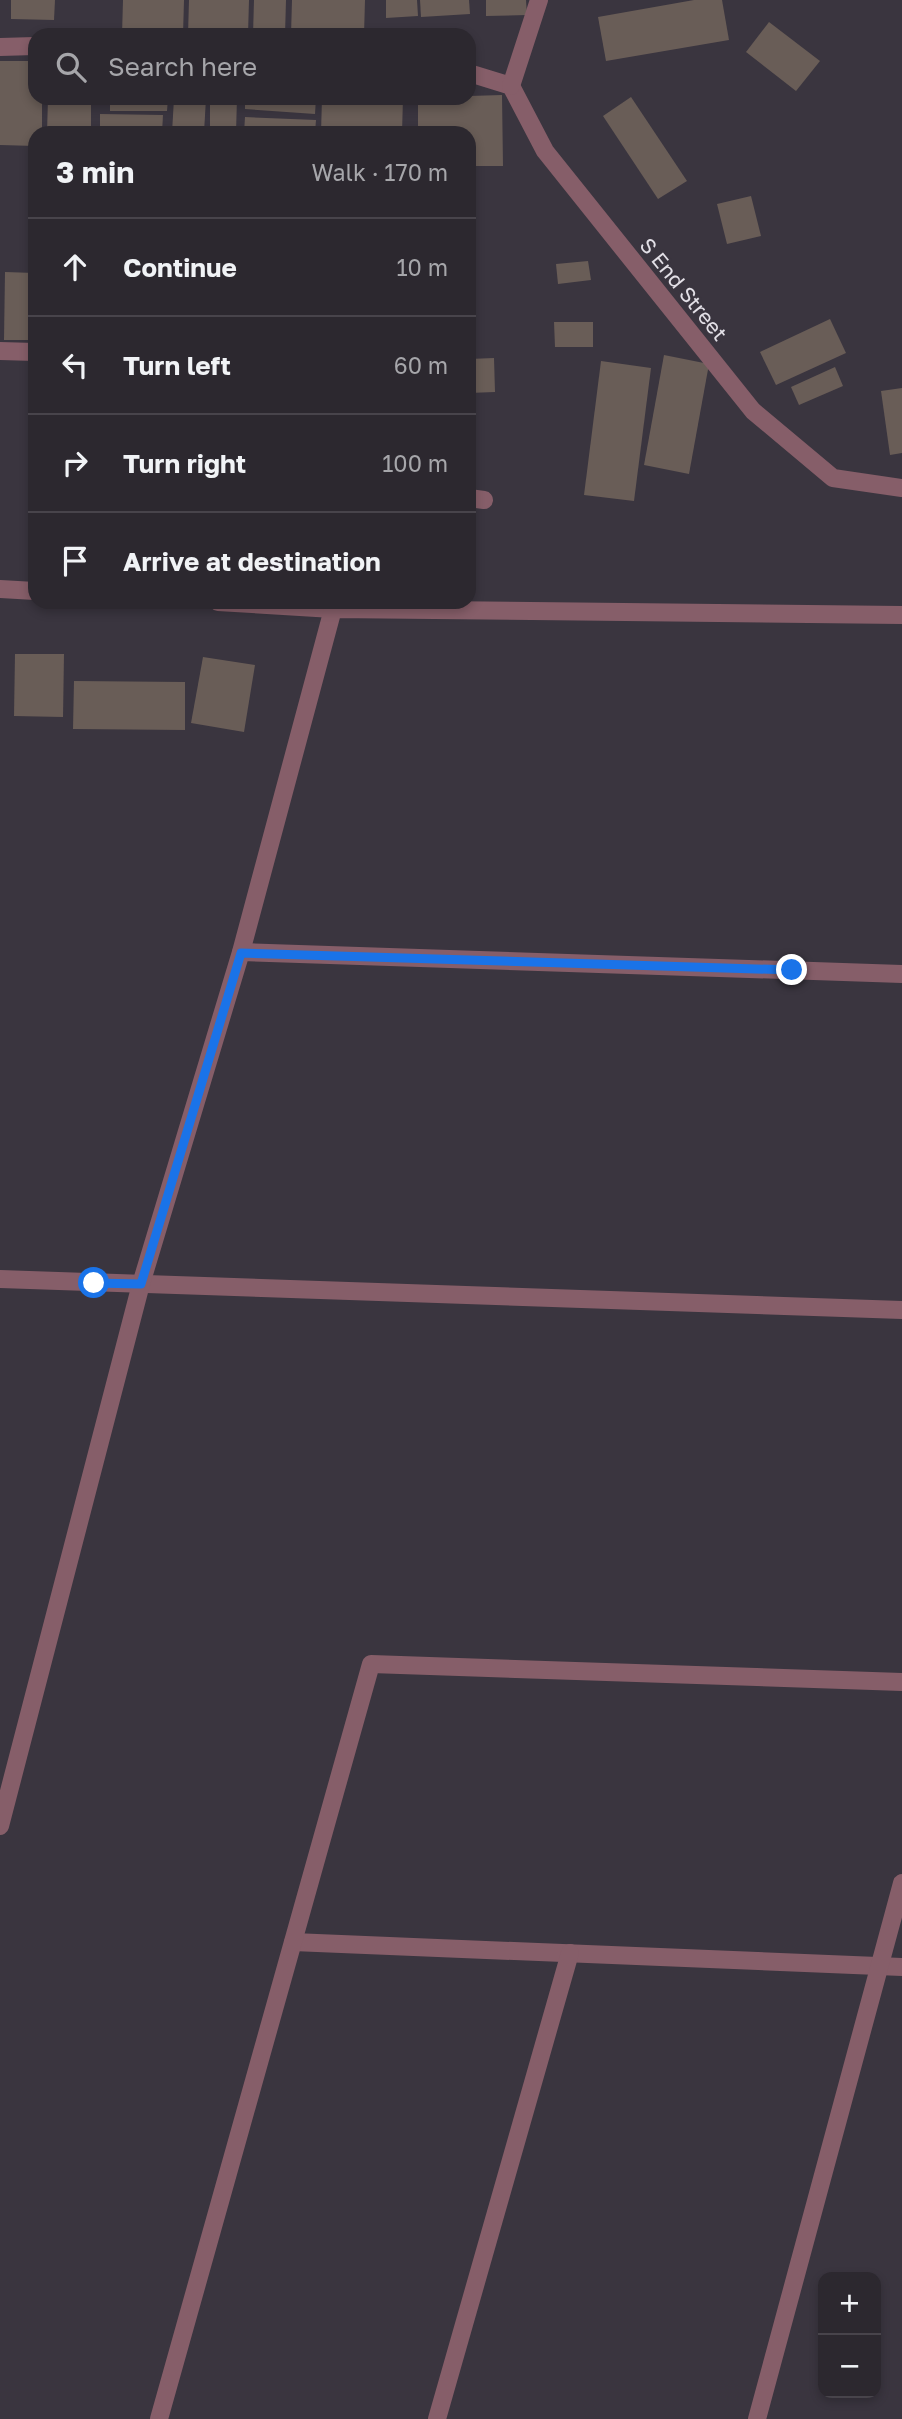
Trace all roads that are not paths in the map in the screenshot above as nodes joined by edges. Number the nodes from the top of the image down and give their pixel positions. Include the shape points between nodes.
1 (539, 0) edge
2 (0, 47) edge
3 (28, 47) edge
4 (476, 75) edge
5 (511, 86) junction
6 (0, 351) edge
7 (28, 352) edge
8 (902, 488) edge
9 (0, 589) edge
10 (28, 591) edge
11 (476, 608) edge
12 (334, 609) edge
13 (902, 615) edge
14 (241, 953) junction
15 (902, 974) edge
16 (0, 1279) edge
17 (141, 1284) junction
18 (902, 1310) edge
19 (902, 1682) edge
20 (0, 1826) edge
21 (902, 1883) edge
22 (293, 1942) junction
23 (570, 1953) junction
24 (879, 1967) junction
25 (902, 1967) edge
26 (159, 2419) edge
27 (437, 2419) edge
28 (757, 2419) edge

1 - 5 street
2 - 3 street
4 - 5 street
5 - 8 street, S End Street via 545,151 752,411 834,478
6 - 7 street
9 - 10 street
11 - 13 street
12 - 14 street
14 - 15 street
14 - 17 street
16 - 17 street
17 - 18 street
17 - 20 street
19 - 22 street via 371,1664
21 - 24 street
22 - 23 street
22 - 26 street
23 - 24 street
23 - 27 street
24 - 25 street
24 - 28 street

